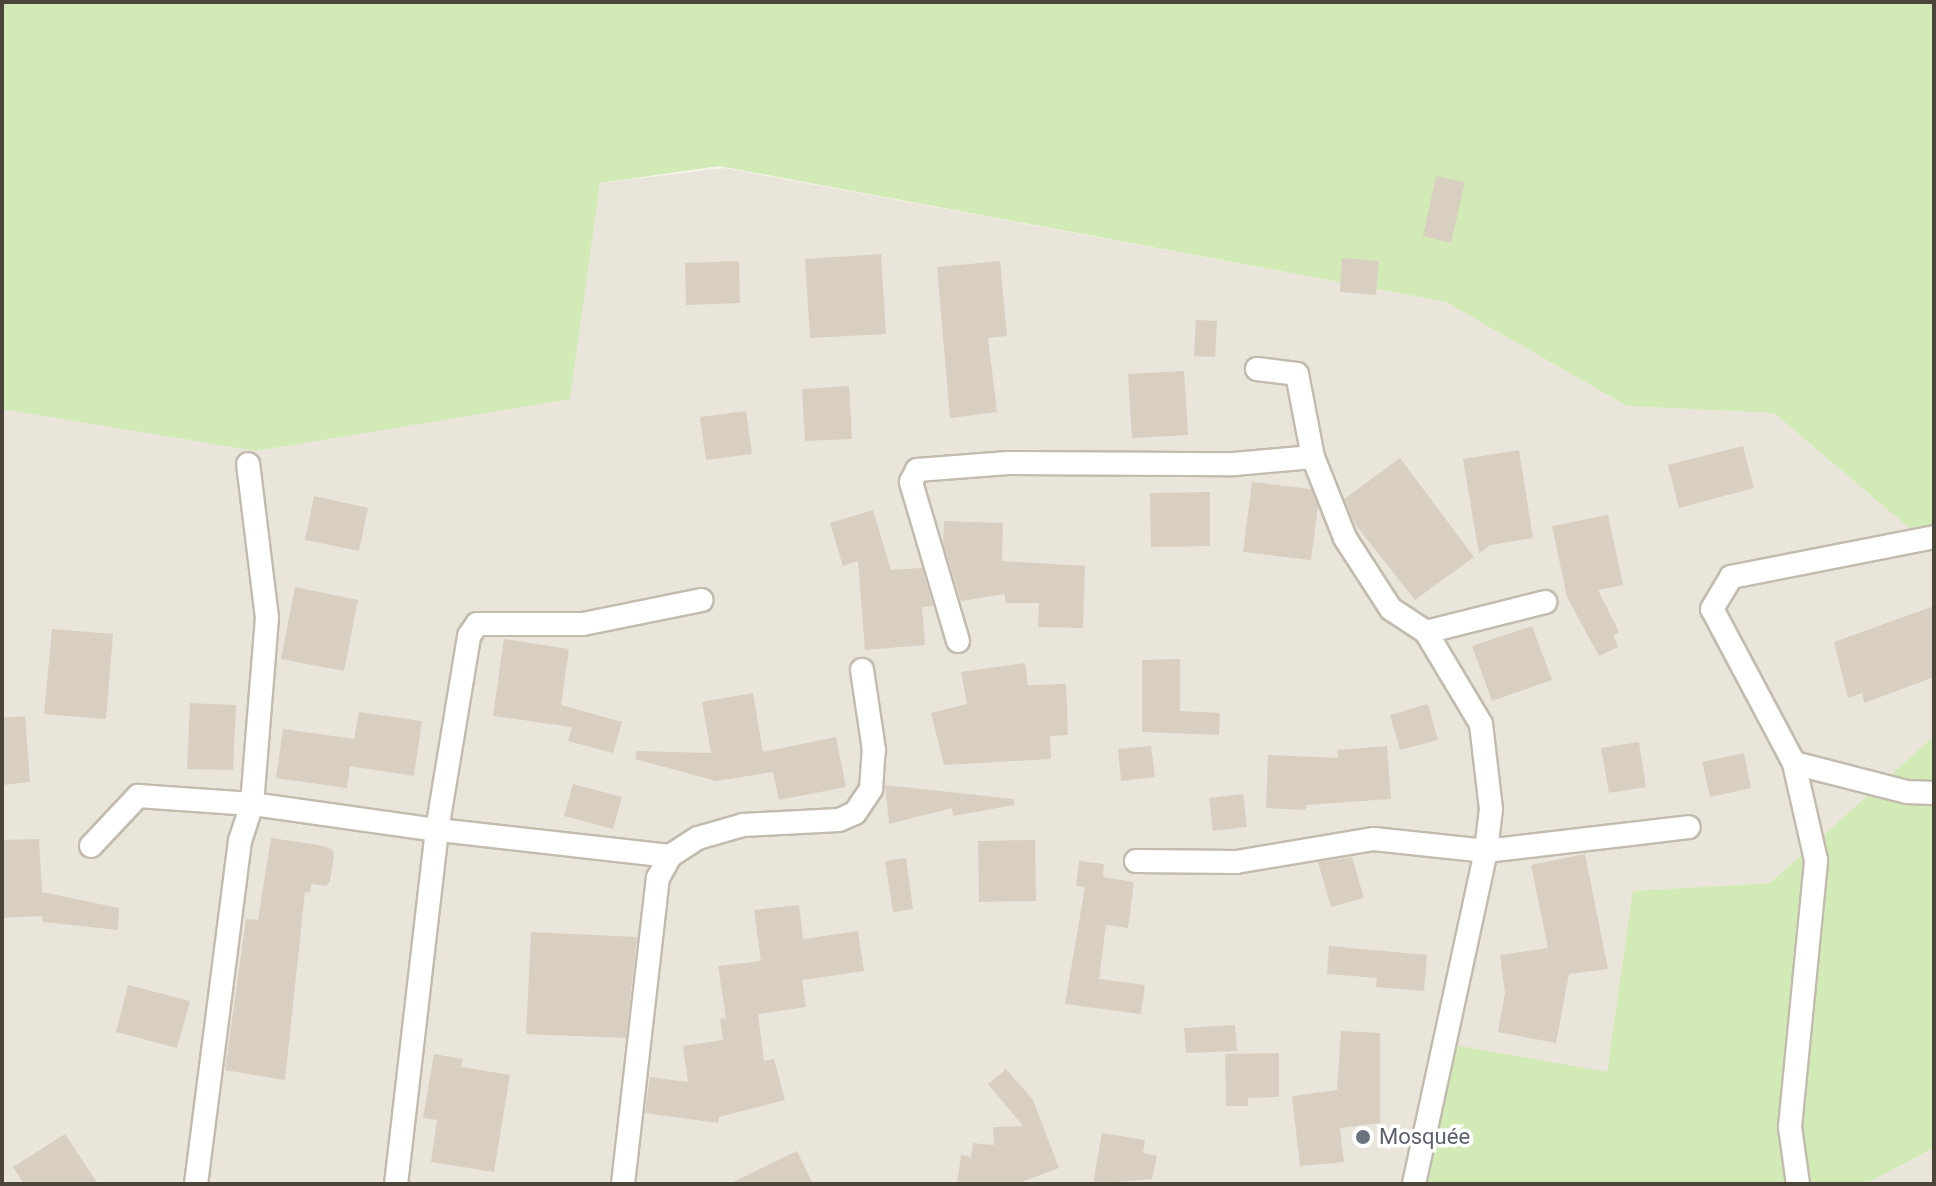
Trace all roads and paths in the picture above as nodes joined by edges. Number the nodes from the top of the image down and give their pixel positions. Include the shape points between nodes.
1 (1257, 369) dead end
2 (1313, 457) junction
3 (248, 464) dead end
4 (1934, 537) edge
5 (702, 600) dead end
6 (1545, 602) dead end
7 (1426, 632) junction
8 (958, 641) dead end
9 (862, 670) dead end
10 (1794, 763) junction
11 (1934, 793) edge
12 (252, 804) junction
13 (1689, 827) dead end
14 (437, 830) junction
15 (91, 846) dead end
16 (1486, 851) junction
17 (670, 856) junction
18 (1136, 861) dead end
19 (196, 1184) edge
20 (396, 1184) edge
21 (623, 1184) edge
22 (1398, 1184) edge
23 (1414, 1184) edge
24 (1798, 1184) edge

1 - 2 street via 1297,374
2 - 7 street via 1345,538 1391,609
2 - 8 street via 1234,464 1008,463 917,470 911,482
3 - 12 street via 267,618
4 - 10 street via 1731,577 1712,609
5 - 14 street via 583,624 477,624 469,636
6 - 7 street
7 - 16 street via 1481,724 1491,809
9 - 17 street via 874,750 871,789 855,813 839,820 743,825 698,838
10 - 11 street via 1907,792
10 - 24 street via 1816,860 1790,1127
12 - 14 street
12 - 15 street via 138,796
12 - 19 street via 240,841
13 - 16 street
14 - 17 street
14 - 20 street
16 - 18 street via 1374,839 1236,862
16 - 23 street
17 - 21 street via 658,878
22 - 23 street

